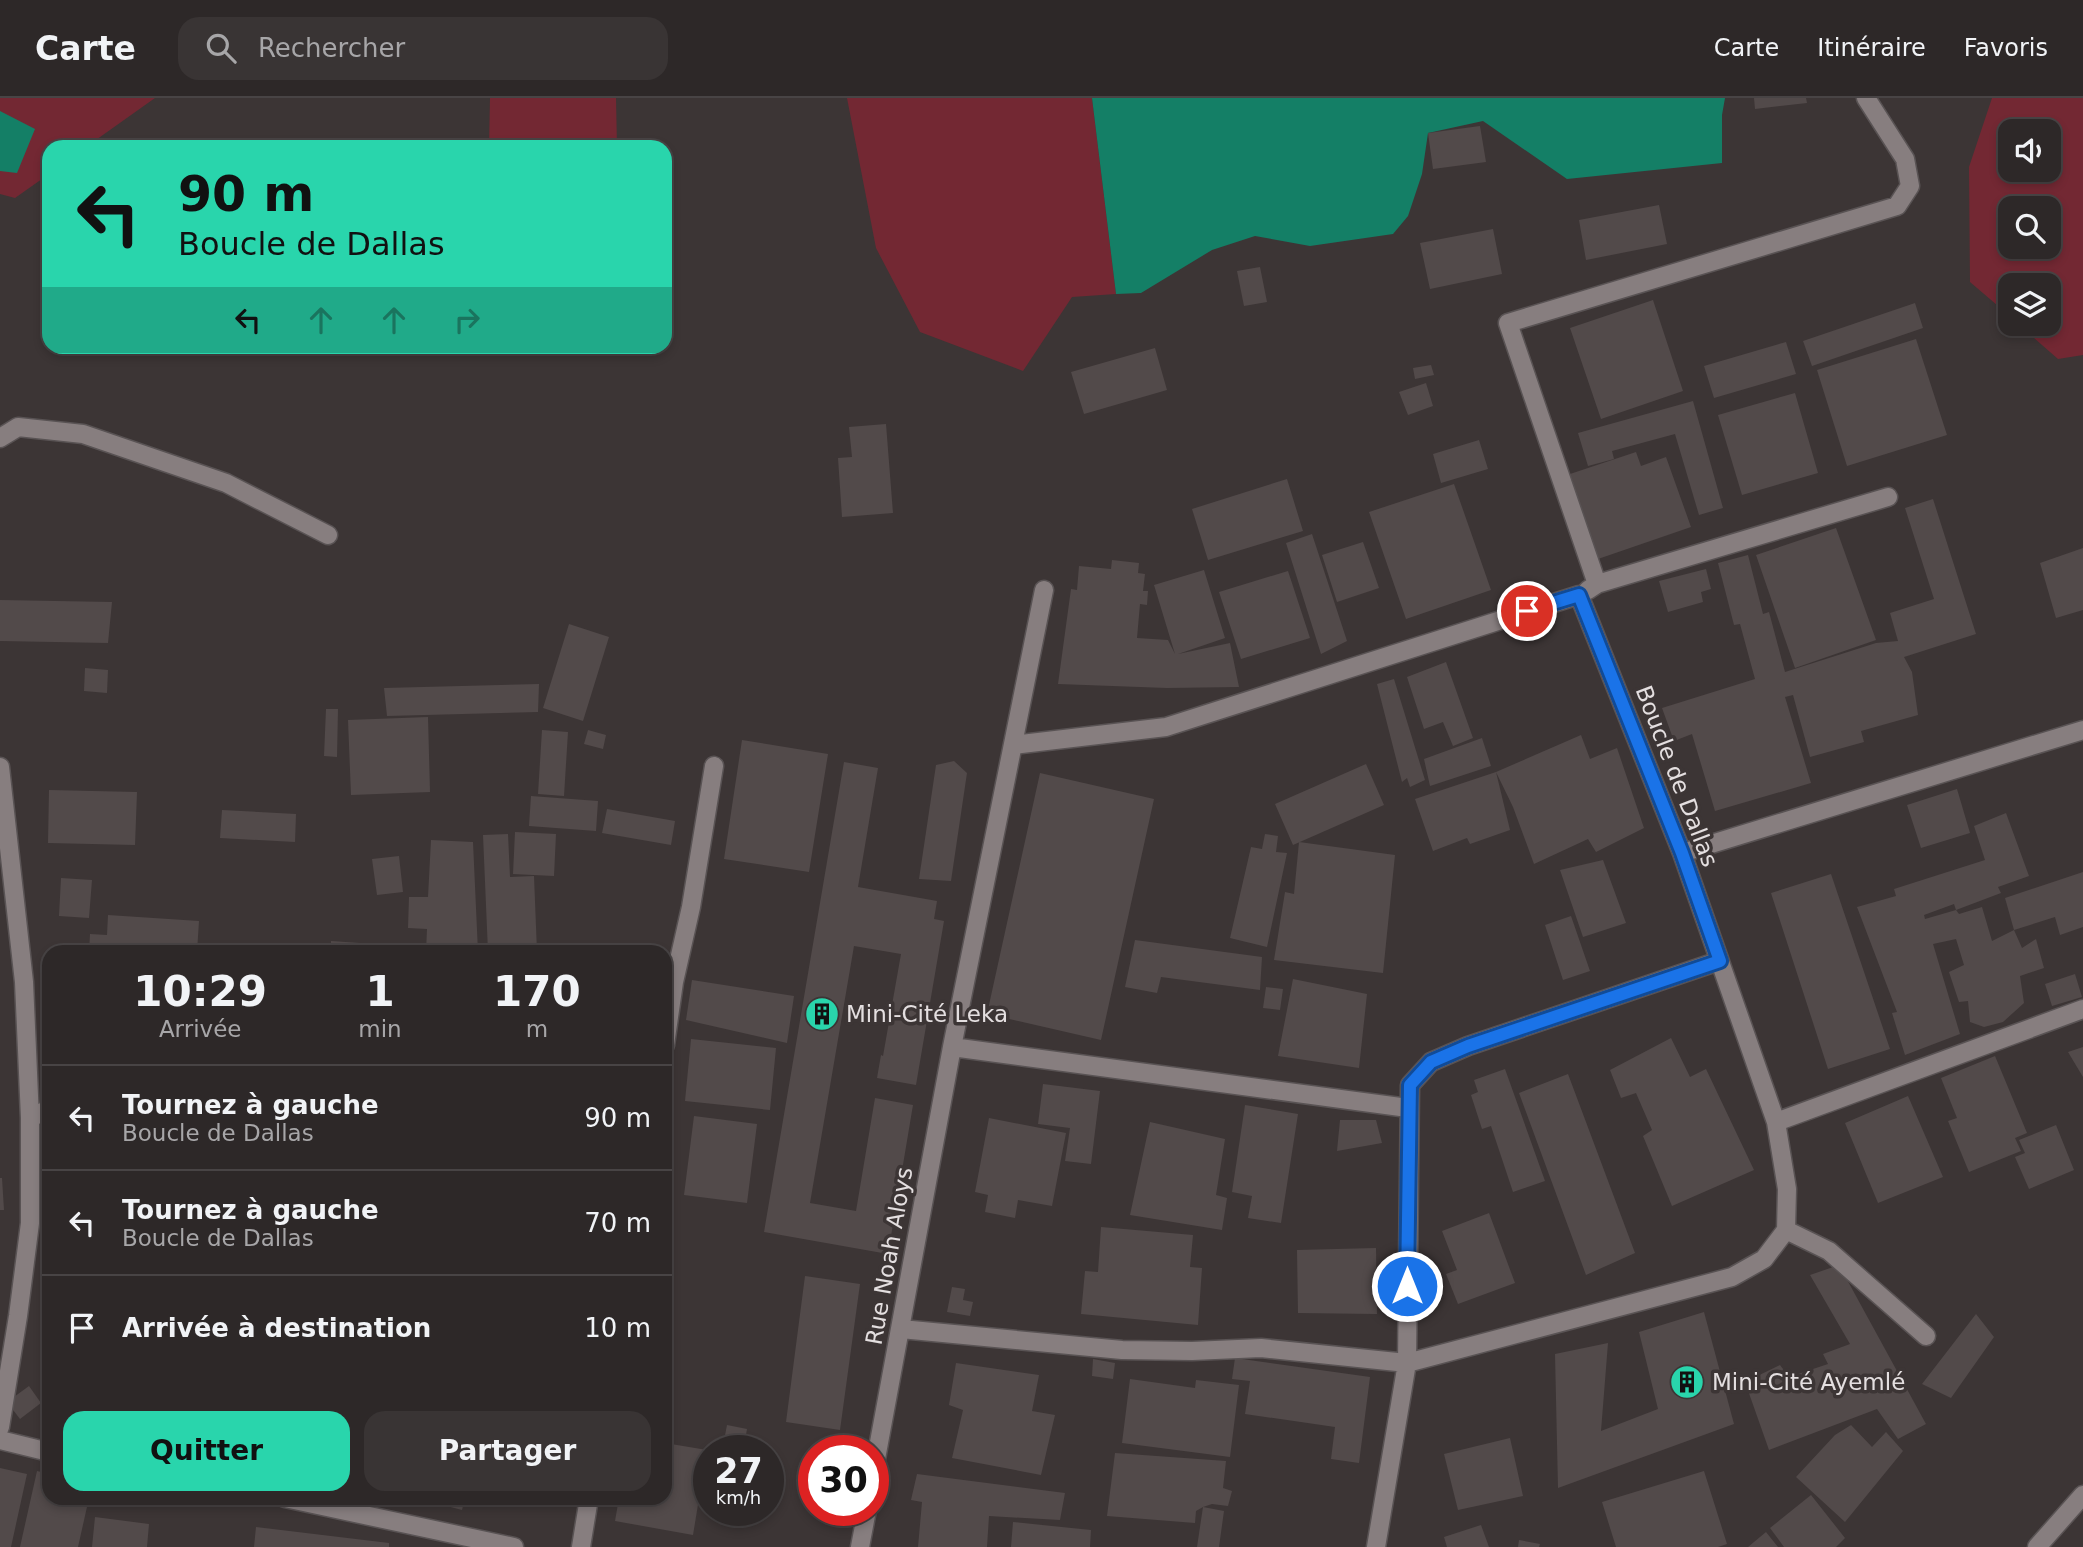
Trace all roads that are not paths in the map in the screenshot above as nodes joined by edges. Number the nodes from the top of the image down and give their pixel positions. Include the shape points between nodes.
1 (1866, 98) edge
2 (0, 438) edge
3 (1888, 497) dead end
4 (328, 535) dead end
5 (1597, 584) junction
6 (1044, 590) dead end
7 (1579, 595) junction
8 (2083, 730) edge
9 (1013, 746) junction
10 (714, 766) dead end
11 (0, 767) edge
12 (1682, 853) junction
13 (1720, 961) junction
14 (672, 996) edge
15 (2083, 1009) edge
16 (952, 1047) junction
17 (1408, 1108) junction
18 (42, 1112) edge
19 (30, 1118) junction
20 (1776, 1122) junction
21 (1786, 1230) junction
22 (901, 1329) junction
23 (1926, 1336) dead end
24 (1407, 1363) junction
25 (0, 1427) edge
26 (881, 1435) edge
27 (0, 1440) edge
28 (42, 1450) edge
29 (2083, 1495) edge
30 (343, 1505) edge
31 (588, 1505) edge
32 (864, 1526) edge
33 (514, 1547) edge
34 (582, 1547) edge
35 (860, 1547) edge
36 (1376, 1547) edge
37 (2037, 1547) edge

1 - 5 street via 1905,159 1910,186 1897,206 1508,323
2 - 4 street via 18,427 83,434 226,483
3 - 5 street
5 - 7 street
6 - 9 street, Rue Noah Aloys
7 - 9 street via 1166,727
7 - 12 street, Boucle de Dallas
8 - 12 street
9 - 16 street, Rue Noah Aloys
10 - 14 street
11 - 19 street via 24,982
12 - 13 street, Boucle de Dallas
13 - 17 street via 1431,1062 1410,1085
13 - 20 street, Boucle de Dallas
15 - 20 street
16 - 17 street
16 - 22 street, Rue Noah Aloys
17 - 24 street
18 - 19 street
19 - 25 street via 30,1223
20 - 21 street, Boucle de Dallas via 1787,1189
21 - 23 street via 1829,1251
21 - 24 street via 1764,1259 1732,1277
22 - 24 street via 1122,1350 1261,1349
22 - 26 street, Rue Noah Aloys
24 - 36 street
27 - 28 street
29 - 37 street
30 - 33 street
31 - 34 street
32 - 35 street

